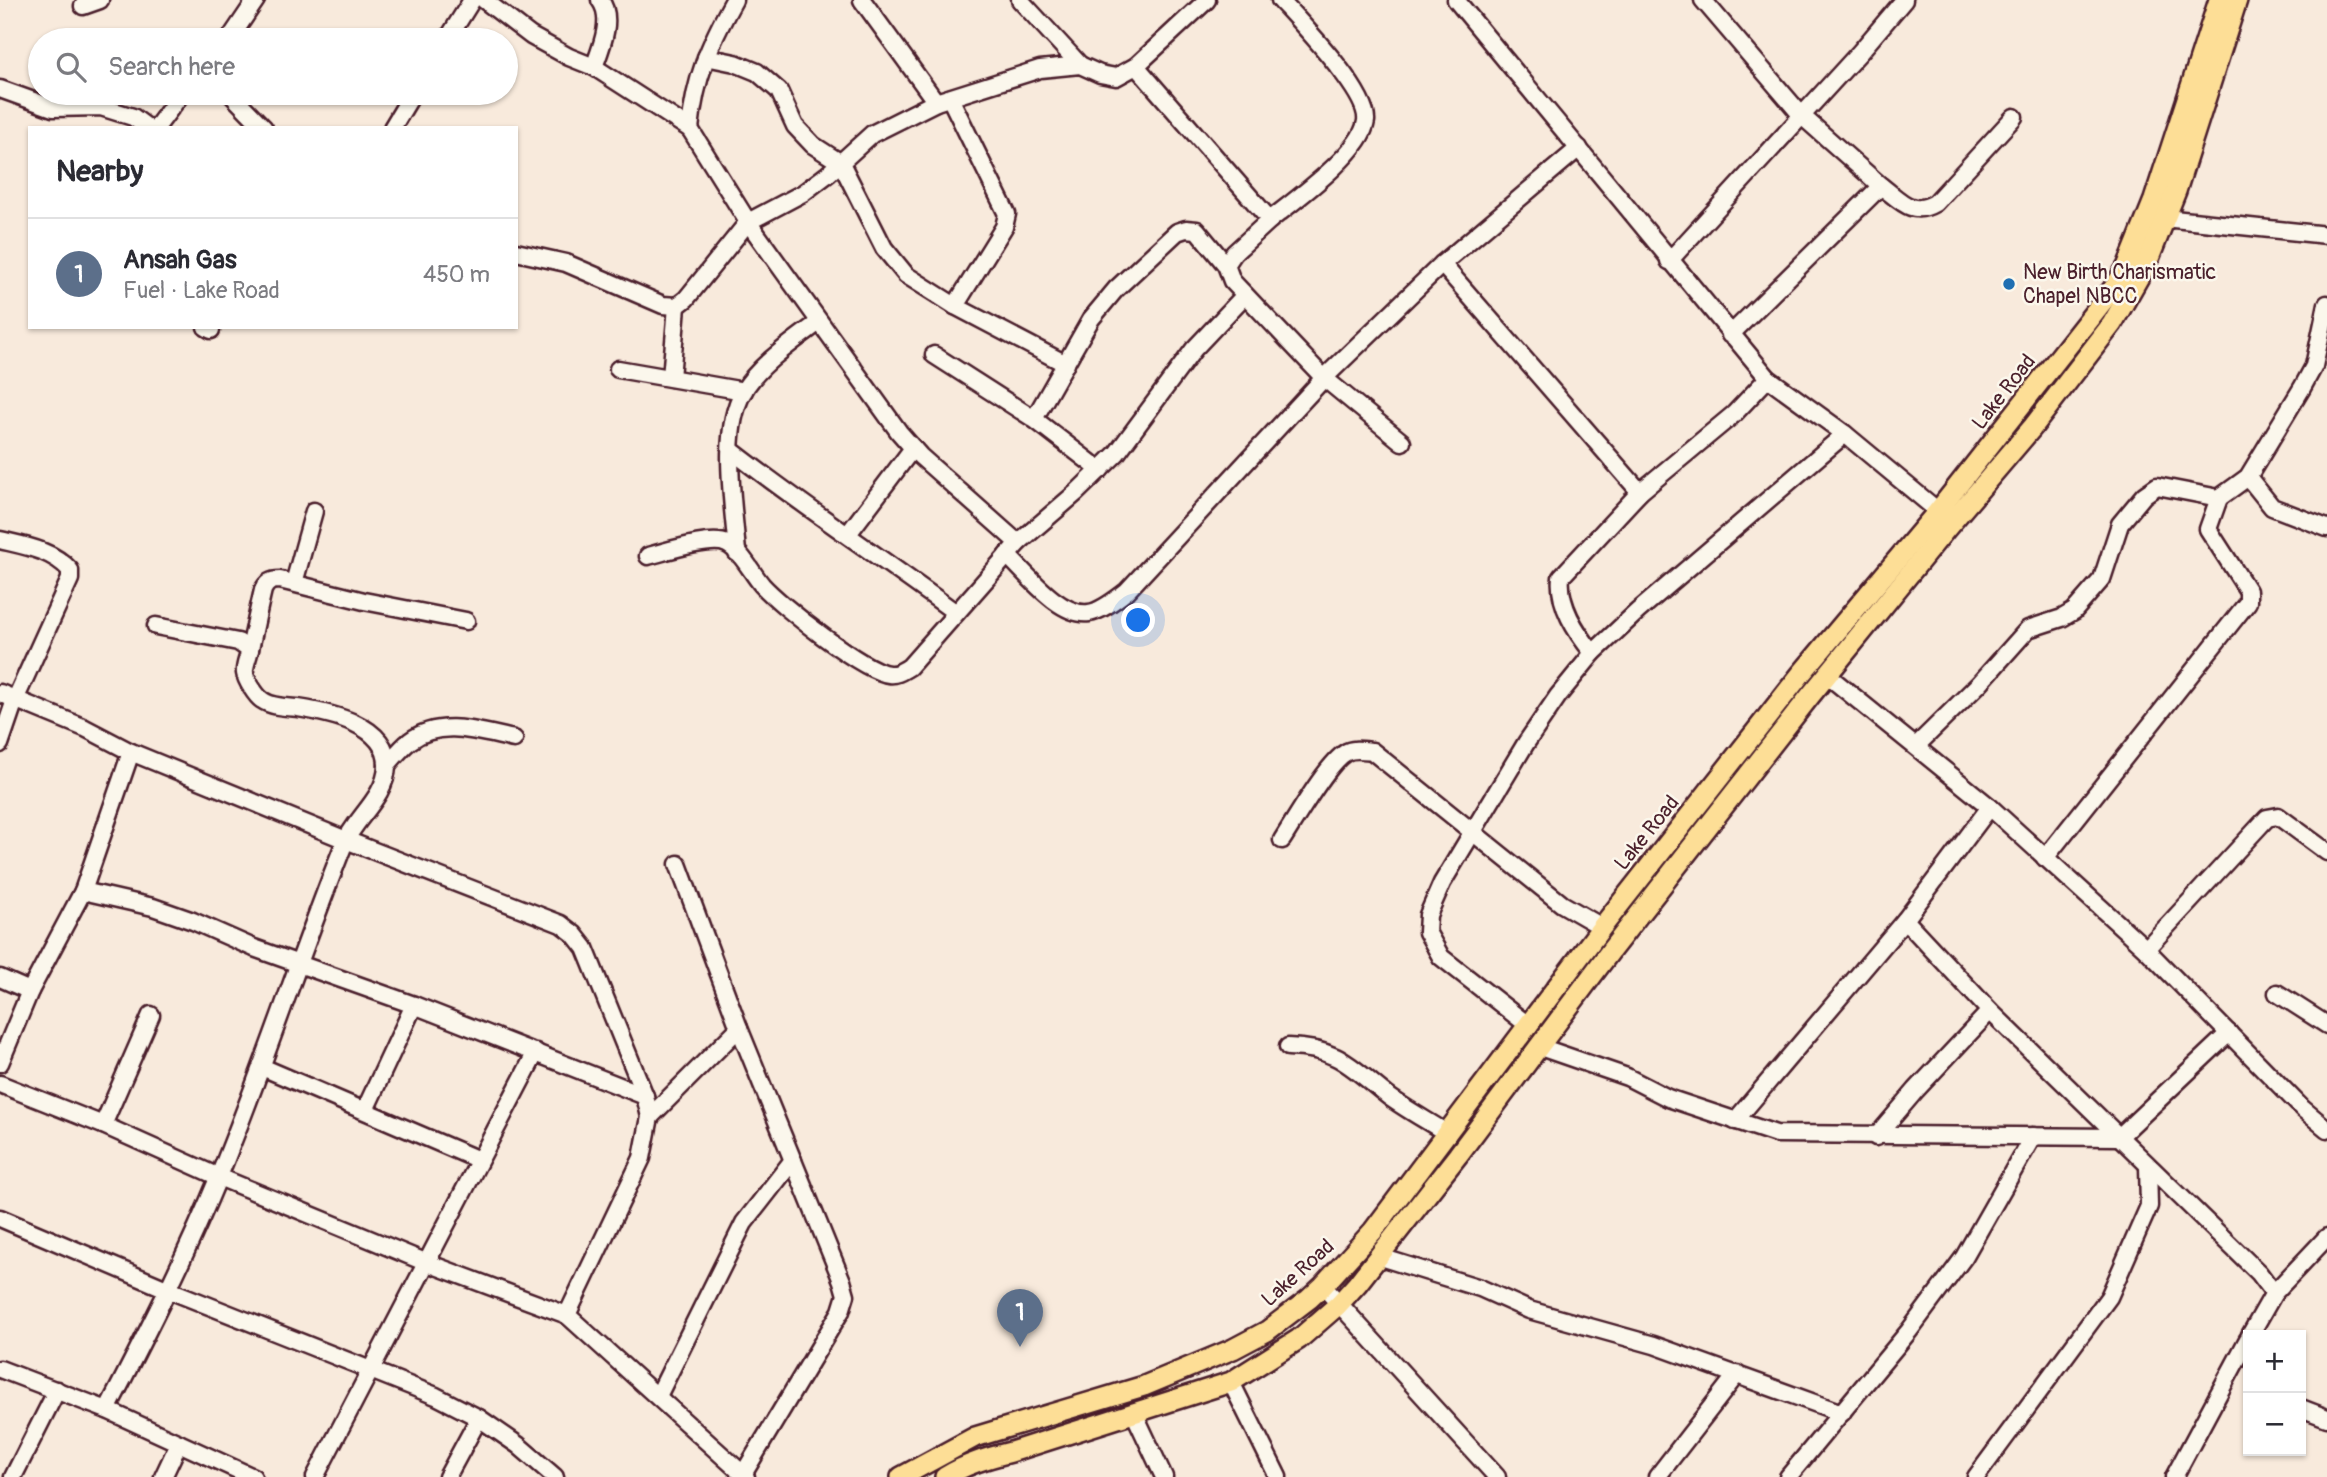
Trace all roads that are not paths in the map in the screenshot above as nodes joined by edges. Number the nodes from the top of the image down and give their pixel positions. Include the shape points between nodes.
1 (100, 0) edge
2 (256, 0) edge
3 (472, 0) edge
4 (484, 0) edge
5 (600, 0) edge
6 (734, 0) edge
7 (862, 0) edge
8 (1020, 0) edge
9 (1207, 0) edge
10 (1280, 0) edge
11 (1456, 0) edge
12 (1703, 0) edge
13 (1904, 0) edge
14 (2219, 0) edge
15 (2237, 0) edge
16 (83, 6) dead end
17 (237, 28) edge
18 (454, 28) edge
19 (706, 57) junction
20 (1080, 65) junction
21 (1136, 66) junction
22 (594, 67) junction
23 (0, 89) edge
24 (28, 99) edge
25 (943, 100) junction
26 (45, 105) edge
27 (173, 105) edge
28 (242, 105) edge
29 (406, 105) edge
30 (1802, 116) junction
31 (2014, 117) dead end
32 (145, 126) edge
33 (157, 126) edge
34 (262, 126) edge
35 (393, 126) edge
36 (690, 129) junction
37 (1579, 148) junction
38 (841, 163) junction
39 (1881, 186) junction
40 (2156, 218) junction
41 (1270, 220) junction
42 (748, 222) junction
43 (2327, 235) edge
44 (518, 252) edge
45 (1669, 261) junction
46 (1442, 264) junction
47 (1226, 265) junction
48 (1245, 295) junction
49 (2327, 304) edge
50 (677, 306) junction
51 (955, 306) junction
52 (818, 322) junction
53 (1730, 335) junction
54 (934, 355) dead end
55 (1066, 363) junction
56 (618, 369) dead end
57 (671, 378) junction
58 (1324, 378) junction
59 (1768, 378) junction
60 (744, 391) junction
61 (1034, 419) junction
62 (1845, 434) junction
63 (1402, 442) dead end
64 (913, 448) junction
65 (731, 450) junction
66 (1100, 470) junction
67 (2248, 477) junction
68 (1640, 492) junction
69 (2219, 498) junction
70 (314, 511) dead end
71 (1938, 511) junction
72 (2327, 528) edge
73 (848, 534) junction
74 (0, 540) edge
75 (1013, 549) junction
76 (737, 553) junction
77 (648, 556) dead end
78 (295, 583) junction
79 (956, 613) junction
80 (466, 621) dead end
81 (156, 626) dead end
82 (250, 650) junction
83 (1593, 653) junction
84 (1827, 676) junction
85 (8, 696) edge
86 (513, 739) dead end
87 (0, 744) edge
88 (1916, 746) junction
89 (131, 752) junction
90 (387, 765) junction
91 (1990, 807) junction
92 (1472, 832) junction
93 (1282, 840) dead end
94 (346, 841) junction
95 (2327, 852) edge
96 (2045, 858) junction
97 (678, 864) dead end
98 (83, 891) junction
99 (1905, 920) junction
100 (1602, 927) junction
101 (2146, 949) junction
102 (300, 964) junction
103 (0, 978) edge
104 (30, 991) junction
105 (2277, 993) dead end
106 (414, 1004) junction
107 (1990, 1011) junction
108 (151, 1015) dead end
109 (2327, 1025) edge
110 (1529, 1026) junction
111 (739, 1028) junction
112 (2229, 1033) junction
113 (1288, 1046) dead end
114 (1539, 1047) junction
115 (536, 1052) junction
116 (0, 1063) edge
117 (262, 1067) junction
118 (0, 1084) edge
119 (645, 1096) junction
120 (365, 1110) junction
121 (650, 1117) junction
122 (1735, 1121) junction
123 (103, 1125) junction
124 (2327, 1129) edge
125 (1448, 1134) junction
126 (2034, 1136) junction
127 (1876, 1137) junction
128 (2119, 1138) junction
129 (479, 1160) junction
130 (793, 1160) junction
131 (2148, 1166) junction
132 (219, 1177) junction
133 (0, 1218) edge
134 (2325, 1246) edge
135 (1380, 1257) junction
136 (425, 1262) junction
137 (1322, 1286) junction
138 (169, 1290) junction
139 (2274, 1293) junction
140 (1338, 1305) junction
141 (567, 1315) junction
142 (2253, 1330) edge
143 (2243, 1348) edge
144 (2236, 1361) junction
145 (0, 1369) edge
146 (2243, 1369) edge
147 (370, 1370) junction
148 (1737, 1374) junction
149 (1231, 1382) junction
150 (57, 1390) junction
151 (658, 1396) junction
152 (107, 1410) junction
153 (2306, 1410) edge
154 (1134, 1413) junction
155 (1842, 1413) junction
156 (479, 1418) junction
157 (2327, 1418) edge
158 (179, 1443) junction
159 (744, 1476) edge
160 (13, 1477) edge
161 (163, 1477) edge
162 (253, 1477) edge
163 (315, 1477) edge
164 (447, 1477) edge
165 (555, 1477) edge
166 (901, 1477) edge
167 (945, 1477) edge
168 (1164, 1477) edge
169 (1278, 1477) edge
170 (1497, 1477) edge
171 (1657, 1477) edge
172 (1788, 1477) edge
173 (1976, 1477) edge
174 (2174, 1477) edge

1 - 16 street
2 - 17 street
3 - 18 street
4 - 22 street via 531,36
5 - 22 street via 606,7 604,38
6 - 19 street
7 - 25 street
8 - 20 street
9 - 21 street
10 - 41 street via 1331,57 1361,101 1366,119 1348,152
11 - 37 street
12 - 30 street
13 - 30 street
14 - 40 main road, Lake Road via 2171,152
15 - 40 main road, Lake Road via 2183,169
19 - 36 street via 699,72
19 - 38 street via 757,72 779,91 795,126 813,145
20 - 21 street via 1116,77
20 - 25 street via 1040,69
21 - 41 street
22 - 36 street
23 - 24 street
25 - 38 street via 872,134
25 - 51 street via 1007,214 1004,227
26 - 32 street via 101,107
27 - 33 street
28 - 34 street
29 - 35 street
30 - 39 street
30 - 45 street
31 - 39 street via 1935,203 1924,209 1914,210
36 - 42 street
37 - 45 street
37 - 46 street
38 - 42 street via 803,193
38 - 51 street via 884,248 906,275
39 - 53 street
40 - 43 street
40 - 71 main road, Lake Road via 2115,286
40 - 84 main road, Lake Road via 2148,261 2112,324
41 - 47 street
42 - 50 street
42 - 52 street
44 - 50 street via 565,262 663,305
45 - 53 street
46 - 58 street
46 - 68 street
47 - 48 street
47 - 55 street via 1197,230 1177,232 1099,309
48 - 58 street
48 - 66 street via 1194,349 1138,427
49 - 67 street via 2314,366
50 - 57 street
51 - 55 street
52 - 60 street via 782,350
52 - 64 street
53 - 59 street
54 - 61 street
55 - 61 street
56 - 57 street
57 - 60 street
58 - 63 street
58 - 75 street via 1127,591 1108,604 1091,613 1071,612 1054,600
59 - 62 street
59 - 68 street via 1734,414
60 - 65 street via 735,412
61 - 66 street
62 - 71 street
62 - 83 street
64 - 73 street
64 - 75 street
65 - 73 street
65 - 76 street
66 - 75 street
67 - 69 street
67 - 72 street via 2272,507
68 - 83 street via 1561,577 1559,591 1564,603
69 - 88 street via 2157,486 2144,495 2120,524 2102,579 2074,611 2028,629
69 - 96 street via 2208,529 2248,591 2248,602
70 - 78 street
71 - 100 main road, Lake Road via 1801,674
73 - 79 street
74 - 85 street via 48,552 70,570 60,605
75 - 79 street
76 - 77 street via 725,543 711,541
76 - 79 street via 764,586 810,627 887,675 909,667
78 - 80 street
78 - 82 street via 272,580 266,584
81 - 82 street via 237,642
82 - 90 street via 245,673 261,700 353,722 384,749
83 - 92 street via 1526,743
84 - 88 street
84 - 114 main road, Lake Road
85 - 87 street
85 - 89 street
86 - 90 street via 457,728 436,730 409,742
88 - 91 street
89 - 94 street
89 - 98 street
90 - 94 street via 378,793
91 - 96 street
91 - 99 street
92 - 93 street via 1372,751 1359,749 1346,751 1333,764
92 - 100 street via 1562,904
92 - 110 street via 1437,894 1427,932 1441,957
94 - 102 street
94 - 119 street via 561,924 574,934 585,947
95 - 101 street via 2278,816 2267,818
96 - 101 street
97 - 111 street
98 - 102 street via 153,907
98 - 104 street
99 - 107 street
99 - 122 street
100 - 110 main road, Lake Road
101 - 112 street
102 - 106 street
102 - 117 street
103 - 104 street
104 - 116 street
105 - 109 street
106 - 115 street
106 - 120 street
107 - 127 street
107 - 128 street
108 - 123 street
110 - 125 main road, Lake Road
111 - 121 street
111 - 130 street
112 - 124 street
112 - 128 street
113 - 125 street via 1313,1047 1349,1063 1389,1097
114 - 122 street
114 - 135 main road, Lake Road
115 - 119 street
115 - 129 street
117 - 120 street
117 - 132 street
118 - 123 street
119 - 121 street
120 - 129 street
121 - 141 street via 642,1158
122 - 127 street via 1776,1134
123 - 132 street
125 - 137 main road, Lake Road via 1360,1247
126 - 127 street
126 - 128 street
126 - 155 street via 1964,1257
128 - 131 street
129 - 136 street
130 - 151 street via 744,1223
130 - 159 street via 846,1295
131 - 139 street
131 - 173 street via 2148,1206 2109,1297
132 - 136 street
132 - 138 street
133 - 138 street
134 - 139 street
135 - 140 main road, Lake Road
135 - 148 street via 1480,1288 1529,1310
136 - 141 street
136 - 147 street
137 - 140 street
137 - 166 main road, Lake Road via 1266,1331 1233,1349 1144,1386 975,1437
138 - 147 street
138 - 152 street
139 - 142 street
140 - 149 main road, Lake Road via 1299,1339
140 - 170 street
141 - 151 street
143 - 144 street
144 - 146 street
144 - 174 street
145 - 150 street
147 - 156 street
147 - 163 street
148 - 155 street
148 - 171 street
149 - 154 main road, Lake Road
149 - 169 street
150 - 152 street
150 - 160 street
151 - 159 street
152 - 158 street
153 - 157 street
154 - 167 main road, Lake Road via 982,1459
154 - 168 street
155 - 172 street
156 - 164 street
156 - 165 street
158 - 161 street
158 - 162 street

